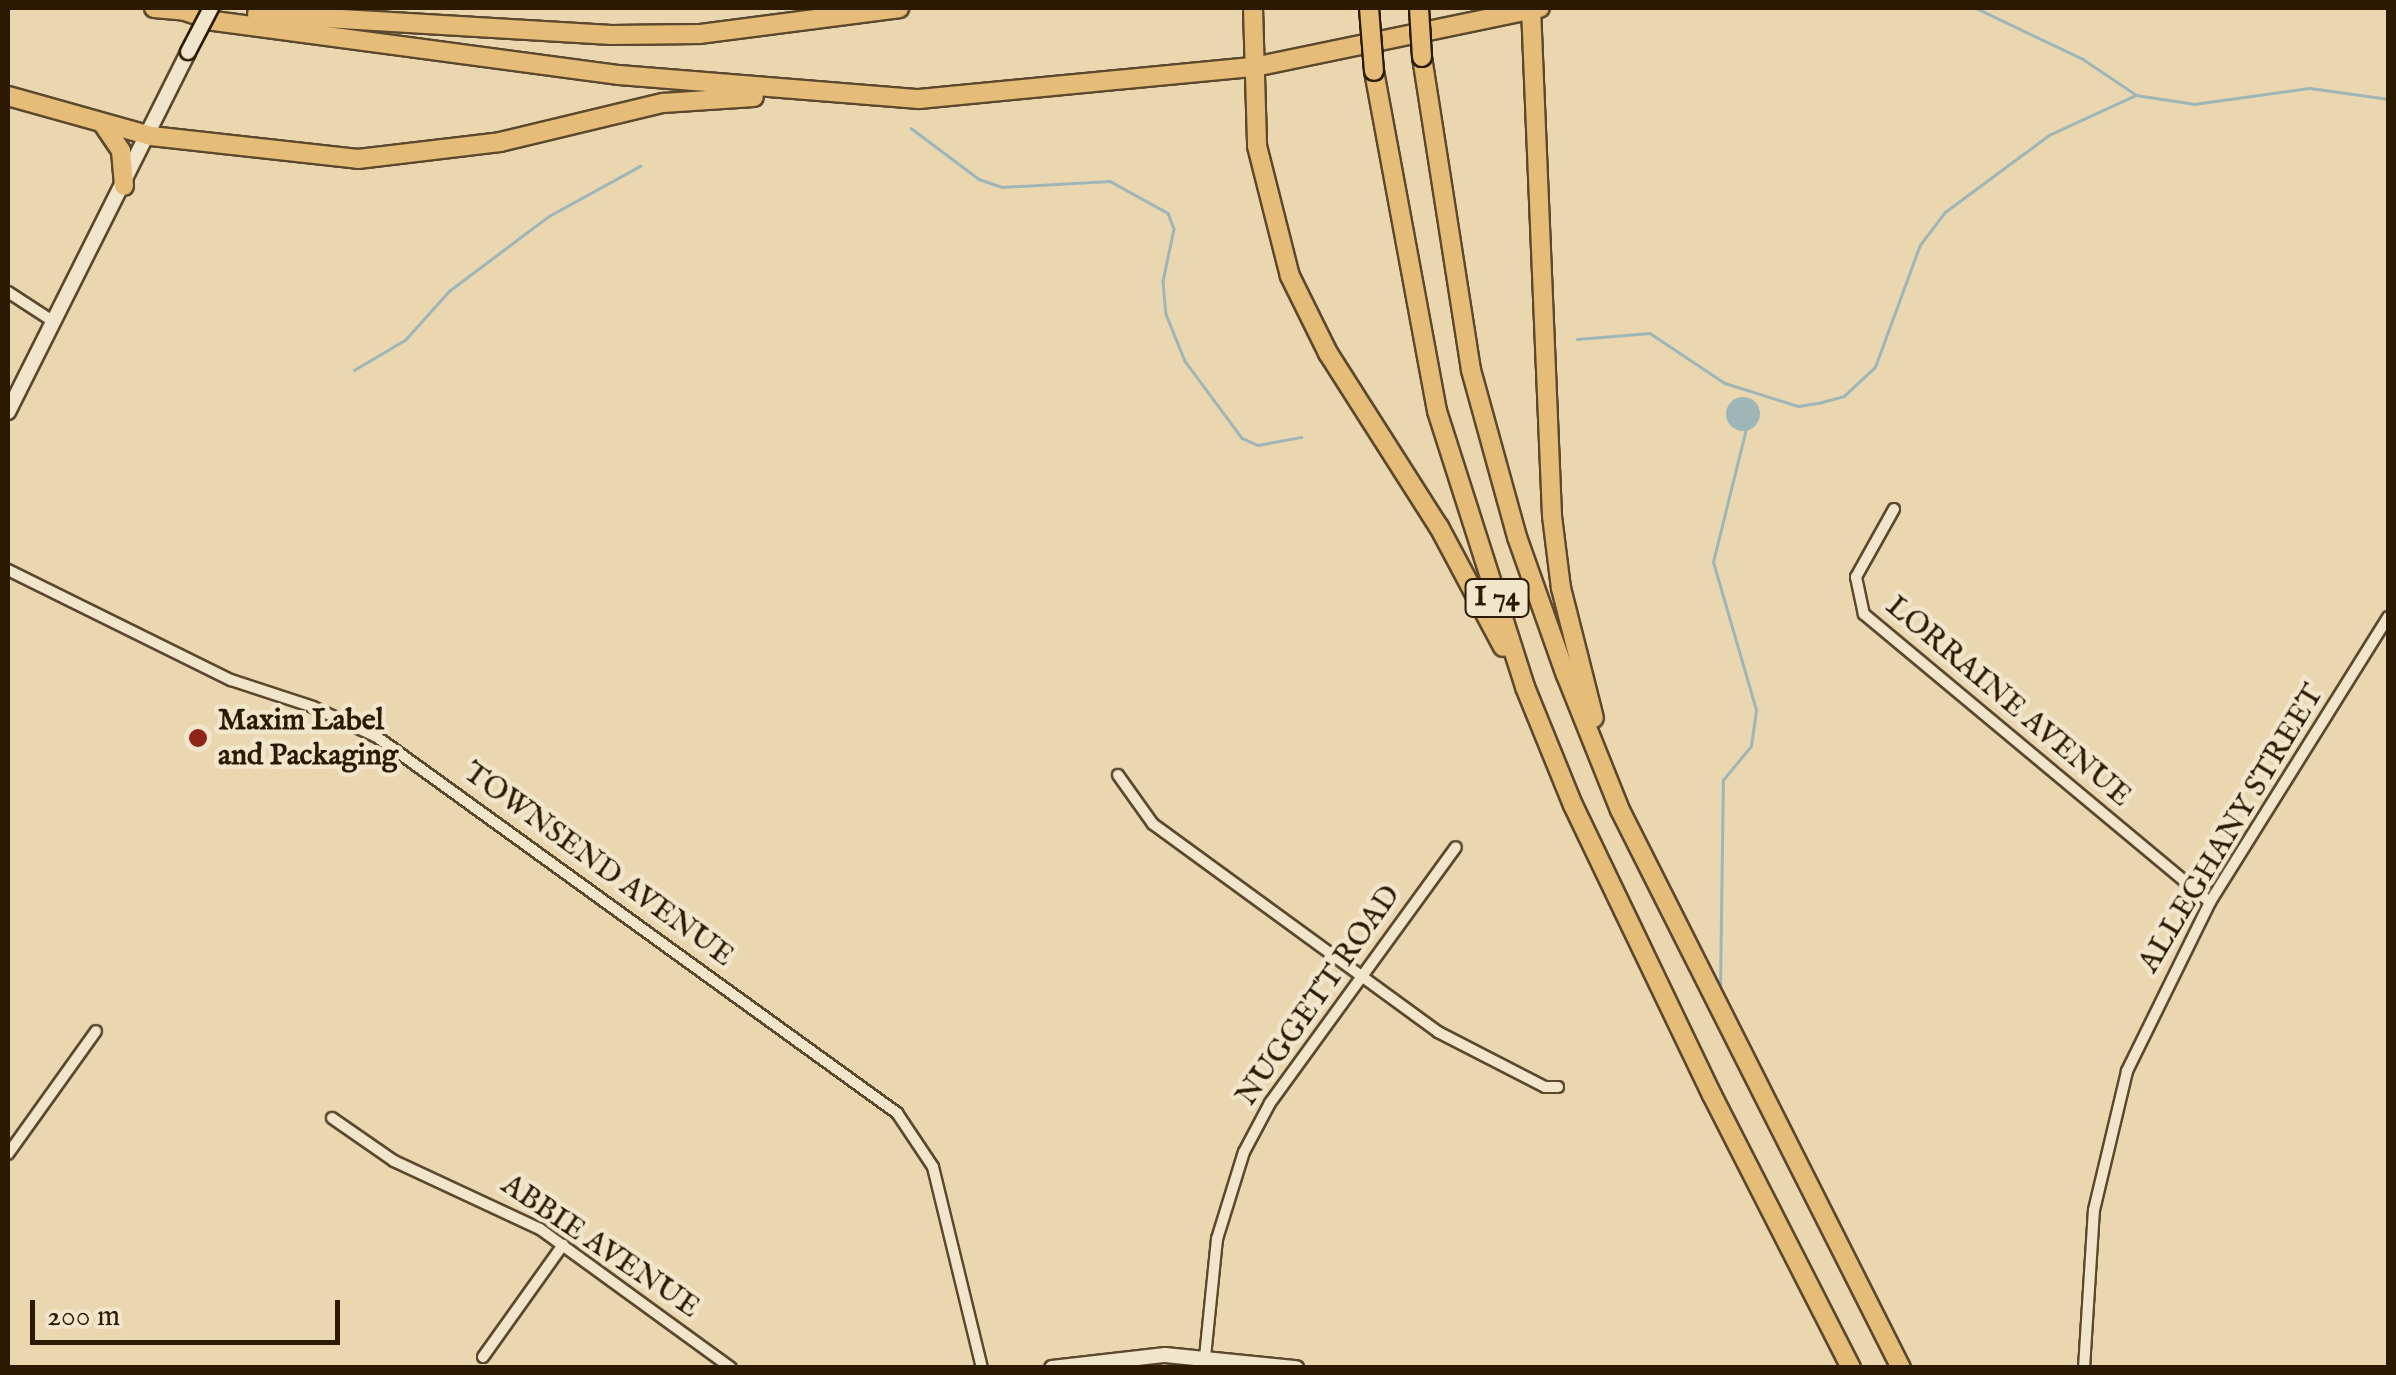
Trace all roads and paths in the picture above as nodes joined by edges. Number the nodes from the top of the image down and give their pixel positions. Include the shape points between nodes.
1 (154, 8) edge
2 (211, 8) edge
3 (899, 8) edge
4 (1252, 8) edge
5 (1369, 8) edge
6 (1419, 8) edge
7 (1534, 8) edge
8 (182, 10) junction
9 (1254, 67) junction
10 (824, 94) junction
11 (8, 96) edge
12 (102, 123) junction
13 (151, 136) junction
14 (124, 186) junction
15 (8, 292) edge
16 (54, 322) junction
17 (8, 412) edge
18 (1894, 509) dead end
19 (8, 570) edge
20 (2388, 617) edge
21 (1525, 686) junction
22 (1118, 775) dead end
23 (1620, 810) junction
24 (1456, 847) dead end
25 (2210, 902) junction
26 (1361, 977) junction
27 (96, 1031) dead end
28 (1558, 1087) dead end
29 (332, 1118) dead end
30 (8, 1154) edge
31 (563, 1245) junction
32 (482, 1356) dead end
33 (1205, 1357) junction
34 (731, 1368) edge
35 (982, 1368) edge
36 (1052, 1368) edge
37 (1296, 1368) edge
38 (1850, 1368) edge
39 (1901, 1368) edge
40 (2084, 1368) edge

1 - 8 highway
2 - 13 main road, bridge
3 - 8 highway via 700,34 611,35
4 - 9 highway
5 - 21 highway, I 74, bridge via 1374,71 1437,410
6 - 23 highway, I 74, bridge via 1472,370 1517,537
7 - 9 highway
7 - 23 highway via 1552,516 1561,588
8 - 10 highway via 214,20 619,75
9 - 10 highway via 1011,94
9 - 21 highway via 1257,146 1290,276 1328,353 1439,526
10 - 13 highway via 663,104 403,158 317,158
11 - 12 highway
12 - 13 highway
12 - 14 highway via 121,150
13 - 14 main road
14 - 16 main road
15 - 16 street
16 - 17 main road
18 - 25 street, LORRAINE AVENUE via 1856,577 1864,614
19 - 35 street, TOWNSEND AVENUE via 231,680 377,737 897,1113 933,1168
20 - 25 street, ALLEGHANY STREET
21 - 38 highway, I 74 via 1573,805
22 - 26 street via 1153,824
23 - 39 highway, I 74
24 - 26 street, NUGGETT ROAD
25 - 40 street, ALLEGHANY STREET via 2131,1063 2106,1138 2094,1210
26 - 28 street via 1452,1040
26 - 33 street, NUGGETT ROAD via 1270,1103 1244,1152 1217,1239
27 - 30 street
29 - 31 street, ABBIE AVENUE via 394,1162 509,1210
31 - 32 street
31 - 34 street, ABBIE AVENUE
33 - 36 main road
33 - 37 main road

